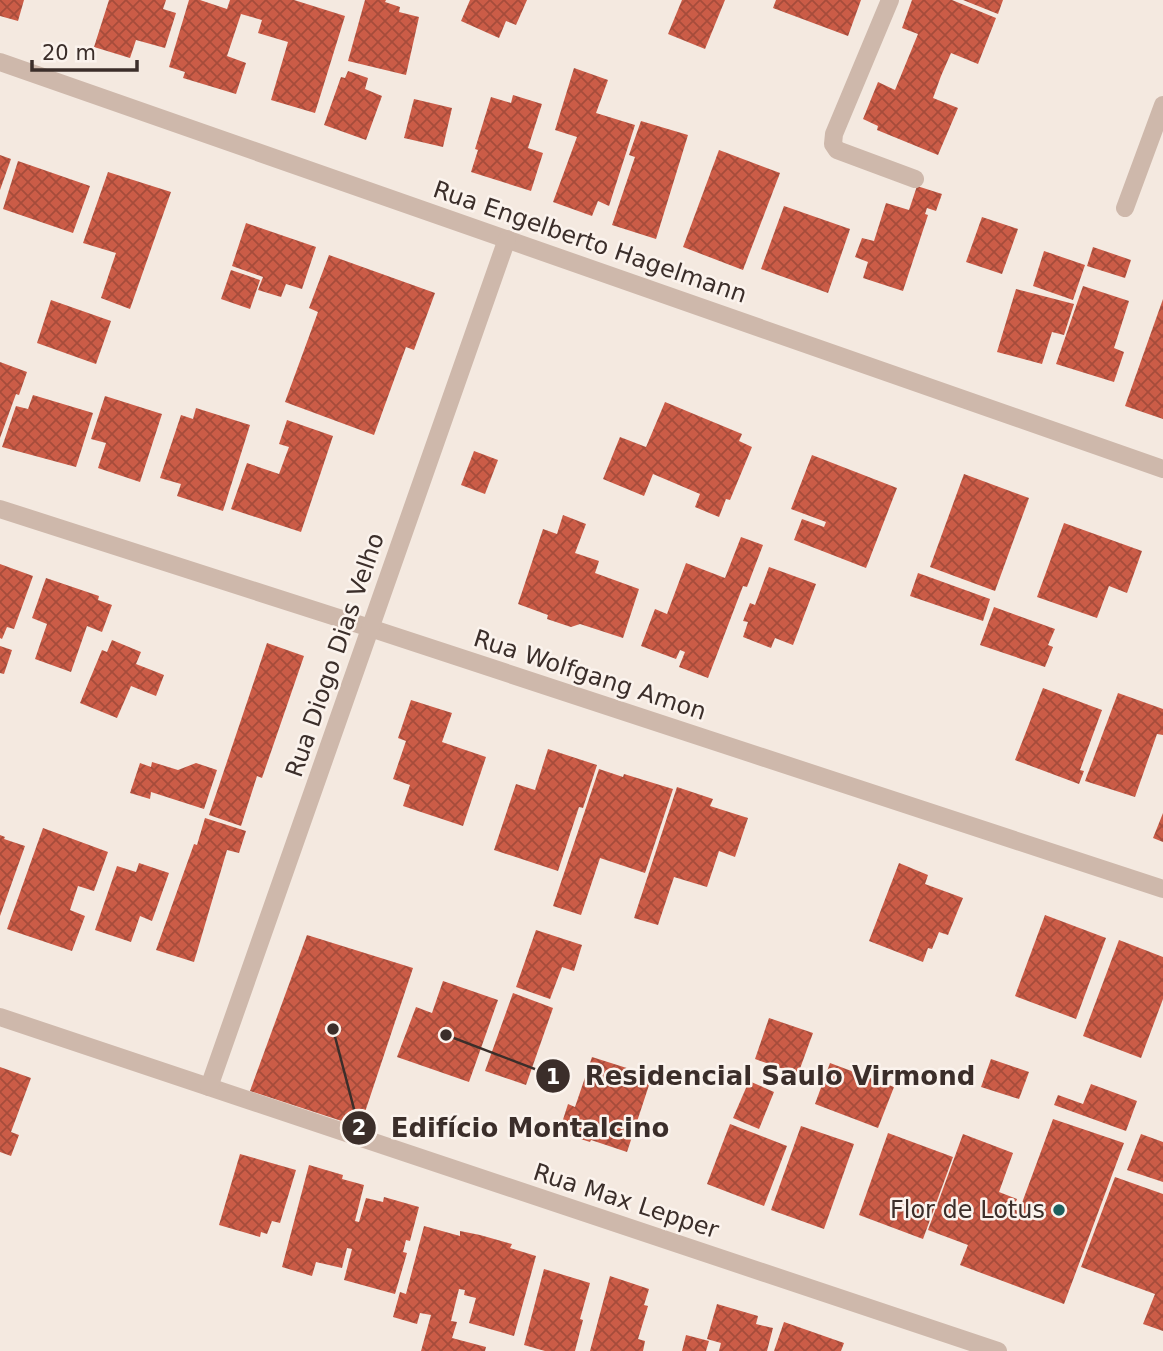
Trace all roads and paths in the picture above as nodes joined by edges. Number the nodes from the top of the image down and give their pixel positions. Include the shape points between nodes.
1 (890, 0) edge
2 (0, 62) edge
3 (1163, 105) edge
4 (915, 179) dead end
5 (1125, 208) dead end
6 (507, 239) junction
7 (1163, 469) edge
8 (0, 509) edge
9 (370, 628) junction
10 (1163, 889) edge
11 (0, 1017) edge
12 (209, 1087) junction
13 (998, 1351) edge

1 - 4 street via 834,134 834,144 837,150
2 - 6 street, Rua Engelberto Hagelmann
3 - 5 street
6 - 7 street, Rua Engelberto Hagelmann
6 - 9 street, Rua Diogo Dias Velho
8 - 9 street, Rua Wolfgang Amon
9 - 10 street, Rua Wolfgang Amon
9 - 12 street, Rua Diogo Dias Velho
11 - 12 street, Rua Max Lepper
12 - 13 street, Rua Max Lepper

